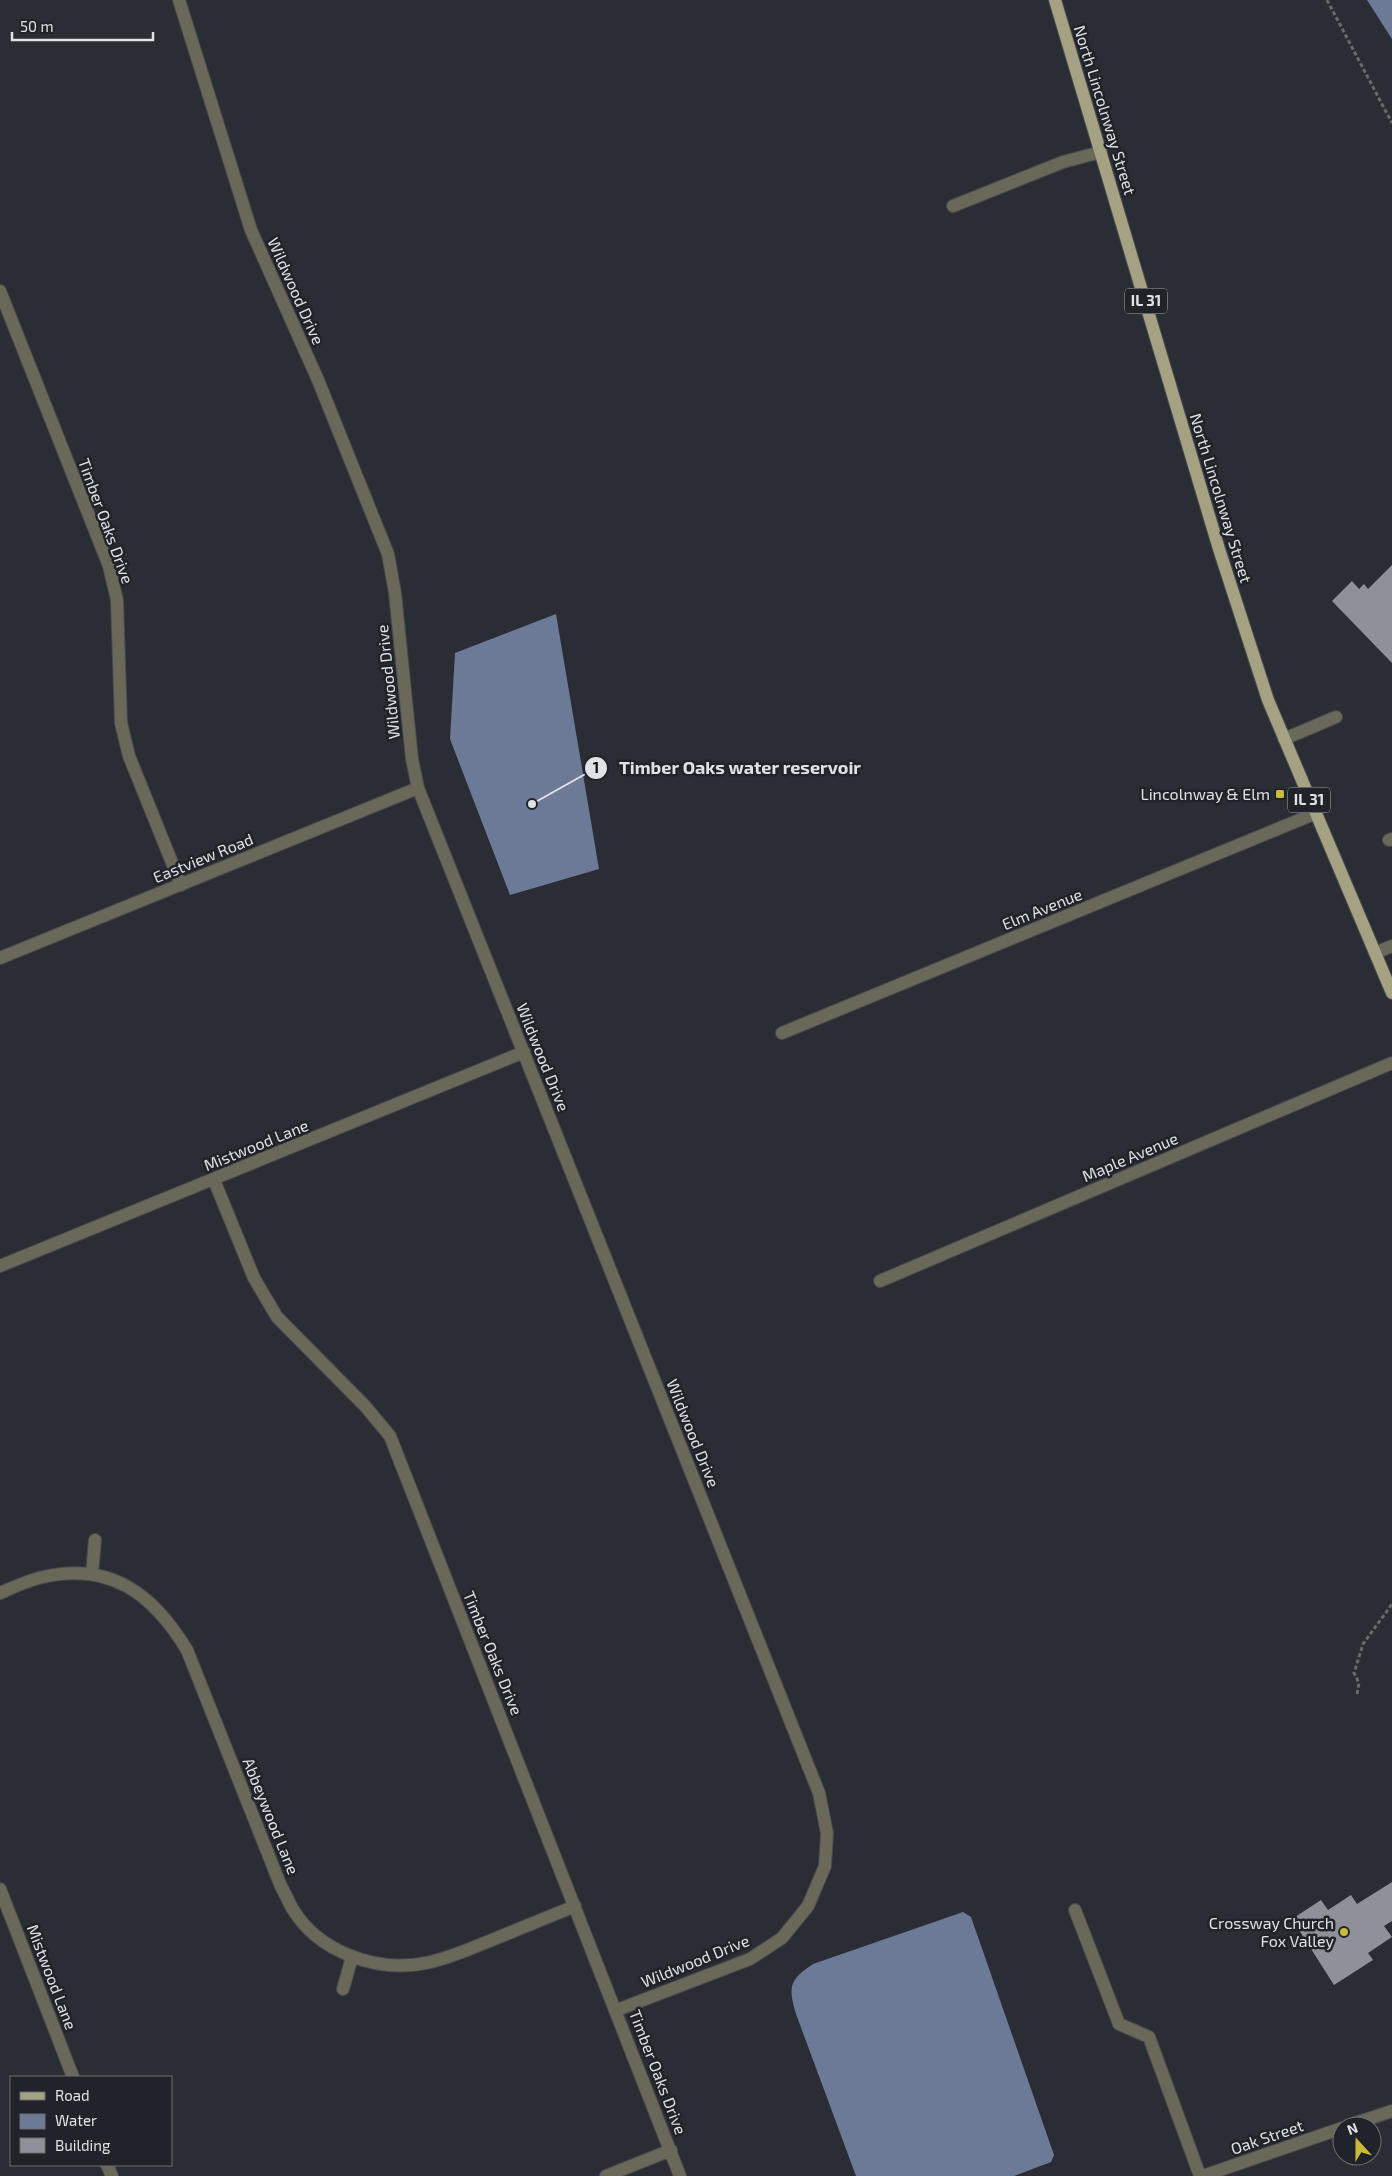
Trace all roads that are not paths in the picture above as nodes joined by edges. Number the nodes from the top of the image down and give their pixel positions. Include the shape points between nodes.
1 (179, 0) edge
2 (1055, 0) edge
3 (1101, 152) junction
4 (953, 206) dead end
5 (0, 290) edge
6 (1336, 717) dead end
7 (1284, 739) junction
8 (418, 788) junction
9 (1314, 814) junction
10 (181, 885) junction
11 (1392, 946) edge
12 (1375, 953) junction
13 (0, 958) edge
14 (1392, 993) edge
15 (782, 1034) dead end
16 (524, 1052) junction
17 (1392, 1063) edge
18 (214, 1180) junction
19 (0, 1266) edge
20 (880, 1281) dead end
21 (95, 1540) dead end
22 (92, 1574) junction
23 (0, 1593) edge
24 (0, 1889) edge
25 (576, 1906) junction
26 (1075, 1910) dead end
27 (352, 1957) junction
28 (343, 1988) dead end
29 (617, 2010) junction
30 (73, 2076) edge
31 (1392, 2110) edge
32 (1375, 2116) edge
33 (1332, 2131) edge
34 (671, 2150) junction
35 (606, 2176) edge
36 (680, 2176) edge
37 (1201, 2176) edge

1 - 8 street, Wildwood Drive via 251,230 318,380 388,554
2 - 3 main road, North Lincolnway Street / IL 31
3 - 4 street via 1063,162
3 - 7 main road, North Lincolnway Street / IL 31 via 1230,585
5 - 10 street, Timber Oaks Drive via 108,566 117,600 121,723 129,756
6 - 7 street
7 - 9 main road, North Lincolnway Street / IL 31
8 - 10 street, Eastview Road
8 - 16 street, Wildwood Drive
9 - 12 main road, North Lincolnway Street / IL 31
9 - 15 street, Elm Avenue
10 - 13 street, Eastview Road
11 - 12 street
12 - 14 main road, North Lincolnway Street / IL 31
16 - 18 street, Mistwood Lane
16 - 29 street, Wildwood Drive via 819,1792 827,1833 826,1866 808,1906 782,1938 750,1959
17 - 20 street, Maple Avenue
18 - 19 street, Mistwood Lane
18 - 25 street, Timber Oaks Drive via 254,1278 277,1317 365,1406 390,1436
21 - 22 street
22 - 23 street, Abbeywood Lane via 42,1577
22 - 27 street, Abbeywood Lane via 113,1579 151,1602 172,1625 187,1650 280,1884 293,1909 329,1945
24 - 30 street, Mistwood Lane
25 - 27 street, Abbeywood Lane via 424,1964 386,1966
25 - 29 street, Timber Oaks Drive
26 - 37 street via 1120,2024 1149,2037
27 - 28 street
29 - 34 street, Timber Oaks Drive
31 - 32 street
33 - 37 street, Oak Street
34 - 35 street
34 - 36 street, Timber Oaks Drive

